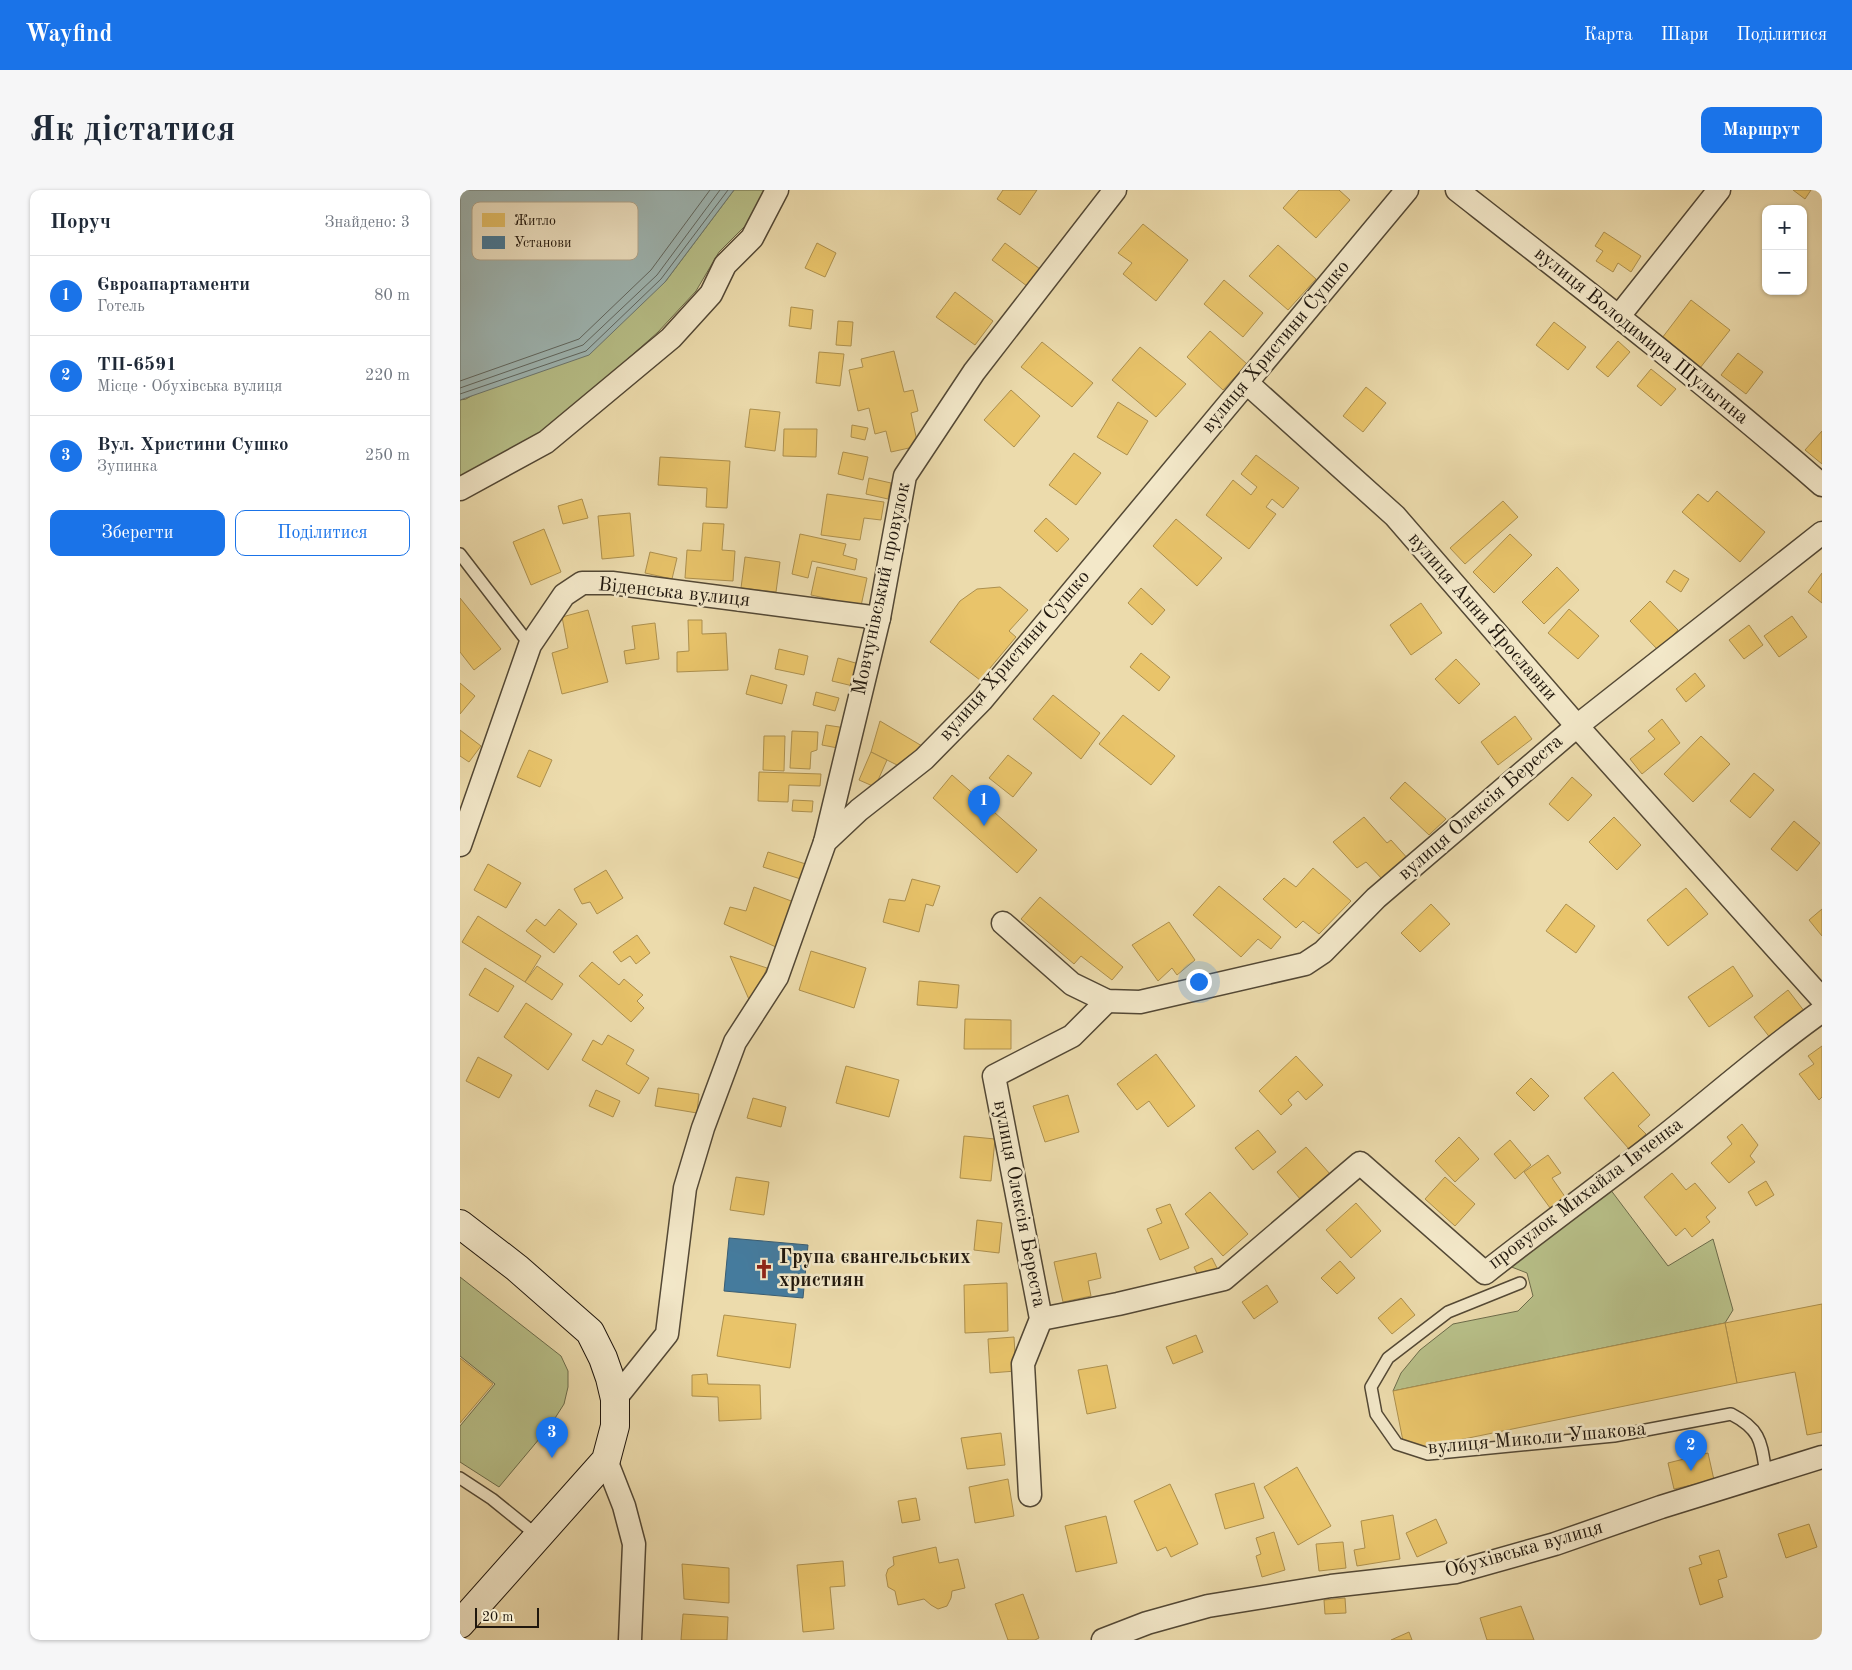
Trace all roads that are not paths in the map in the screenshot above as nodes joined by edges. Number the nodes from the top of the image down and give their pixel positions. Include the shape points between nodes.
1 (777, 190) edge
2 (1115, 190) edge
3 (1407, 190) edge
4 (1457, 190) edge
5 (1719, 190) edge
6 (1619, 316) junction
7 (1247, 383) junction
8 (1822, 486) edge
9 (460, 489) edge
10 (1822, 533) edge
11 (460, 554) edge
12 (879, 618) junction
13 (530, 645) junction
14 (1577, 726) junction
15 (825, 842) junction
16 (460, 845) edge
17 (1003, 923) dead end
18 (1822, 999) edge
19 (1107, 1001) junction
20 (1822, 1011) edge
21 (460, 1224) edge
22 (1485, 1273) junction
23 (1520, 1283) dead end
24 (1497, 1293) junction
25 (1041, 1319) junction
26 (615, 1399) junction
27 (1822, 1456) edge
28 (606, 1460) junction
29 (1766, 1474) junction
30 (460, 1478) edge
31 (1030, 1495) dead end
32 (539, 1537) junction
33 (460, 1624) edge
34 (630, 1640) edge
35 (1102, 1640) edge

1 - 9 street via 752,238 725,265 710,294 671,338 546,442
2 - 12 street, Мовчунівський провулок via 974,372 905,476
3 - 7 street, вулиця Христини Сушко
4 - 6 street, вулиця Володимира Шульгина
5 - 6 street
6 - 8 street, вулиця Володимира Шульгина
7 - 14 street, вулиця Анни Ярославни via 1394,516
7 - 15 street, вулиця Христини Сушко via 982,700 924,759 859,810
10 - 14 street, вулиця Олексія Береста
11 - 13 lane
12 - 13 street, Віденська вулиця via 612,583 582,583 564,595
12 - 15 street, Мовчунівський провулок
13 - 16 street, Віденська вулиця
14 - 18 street, вулиця Анни Ярославни
14 - 19 street, вулиця Олексія Береста via 1376,898 1323,952 1305,964 1140,1002
15 - 26 street, вулиця Христини Сушко via 777,977 735,1042 702,1128 685,1188 667,1334
17 - 19 street, вулиця Олексія Береста via 1072,984
19 - 25 street, вулиця Олексія Береста via 1072,1036 994,1076
20 - 22 street, провулок Михайла Івченка via 1779,1041 1659,1140
21 - 26 street via 517,1268 590,1332 603,1358
22 - 24 lane
22 - 25 street, провулок Михайла Івченка via 1360,1163 1224,1279
23 - 24 lane, вулиця Миколи Ушакова
24 - 29 lane, вулиця Миколи Ушакова via 1448,1312 1388,1358 1371,1387 1376,1414 1397,1444 1428,1454 1614,1436 1731,1414 1747,1422 1760,1438
25 - 31 street, вулиця Олексія Береста via 1023,1364
26 - 28 street via 615,1426
27 - 29 street, Обухівська вулиця
28 - 32 street
28 - 34 street via 624,1506 634,1544
29 - 35 street, Обухівська вулиця via 1555,1544 1456,1572 1331,1586 1208,1606
30 - 32 lane
32 - 33 street

